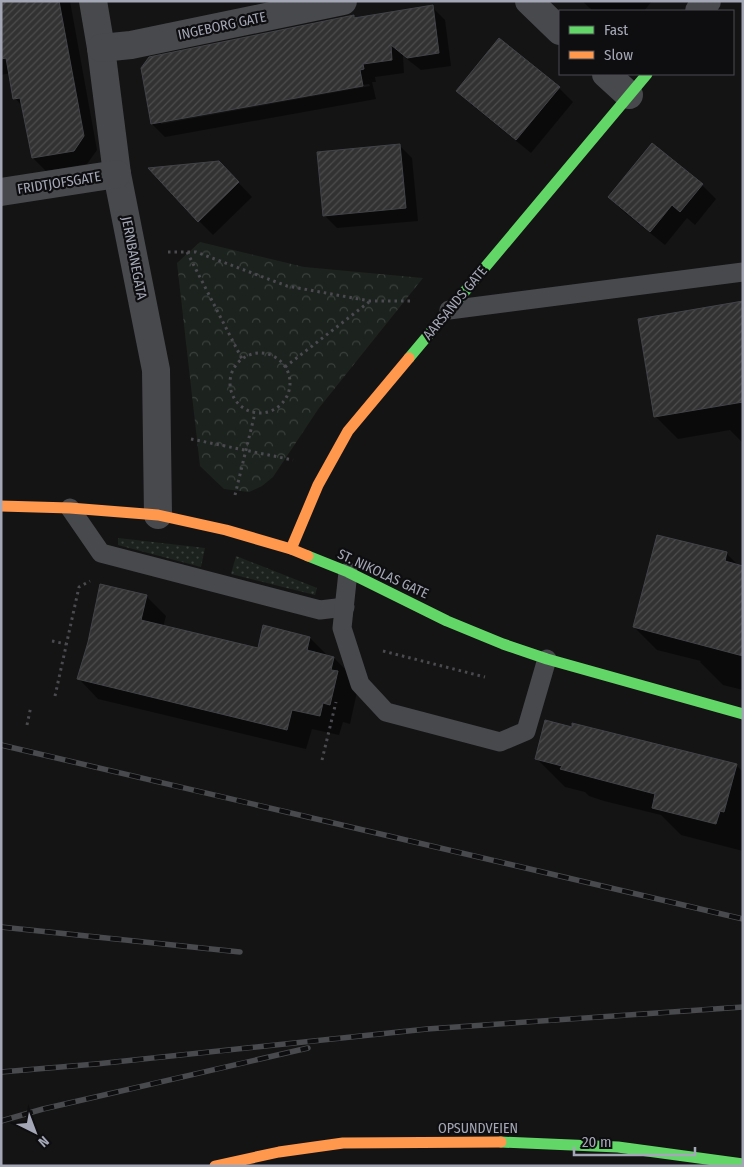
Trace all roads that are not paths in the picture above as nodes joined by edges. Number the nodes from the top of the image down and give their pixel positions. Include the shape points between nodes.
1 (93, 1) edge
2 (343, 1) edge
3 (529, 1) edge
4 (559, 30) edge
5 (101, 48) junction
6 (607, 75) edge
7 (646, 75) edge
8 (629, 95) junction
9 (117, 174) junction
10 (1, 192) edge
11 (743, 272) edge
12 (449, 310) junction
13 (1, 506) edge
14 (70, 508) junction
15 (158, 515) junction
16 (291, 549) junction
17 (348, 572) junction
18 (345, 607) junction
19 (547, 659) junction
20 (743, 714) edge
21 (743, 1164) edge
22 (215, 1166) edge

1 - 5 street, JERNBANEGATA
2 - 5 street, INGEBORG GATE via 132,45
3 - 4 street
5 - 9 street, JERNBANEGATA
6 - 8 street
7 - 8 street, AARSANDS GATE
8 - 12 street, AARSANDS GATE
9 - 10 street, FRIDTJOFSGATE
9 - 15 street, JERNBANEGATA via 156,370
11 - 12 lane
12 - 16 street, AARSANDS GATE via 348,431 318,485
13 - 14 street, ST. NIKOLAS GATE
14 - 15 street, ST. NIKOLAS GATE
14 - 18 lane via 101,554 320,610
15 - 16 street, ST. NIKOLAS GATE
16 - 17 street, ST. NIKOLAS GATE
17 - 18 lane
17 - 19 street, ST. NIKOLAS GATE via 447,621
18 - 19 lane via 342,628 360,684 386,712 500,742 526,731
19 - 20 street, ST. NIKOLAS GATE
21 - 22 street, OPSUNDVEIEN via 618,1147 506,1142 343,1142

